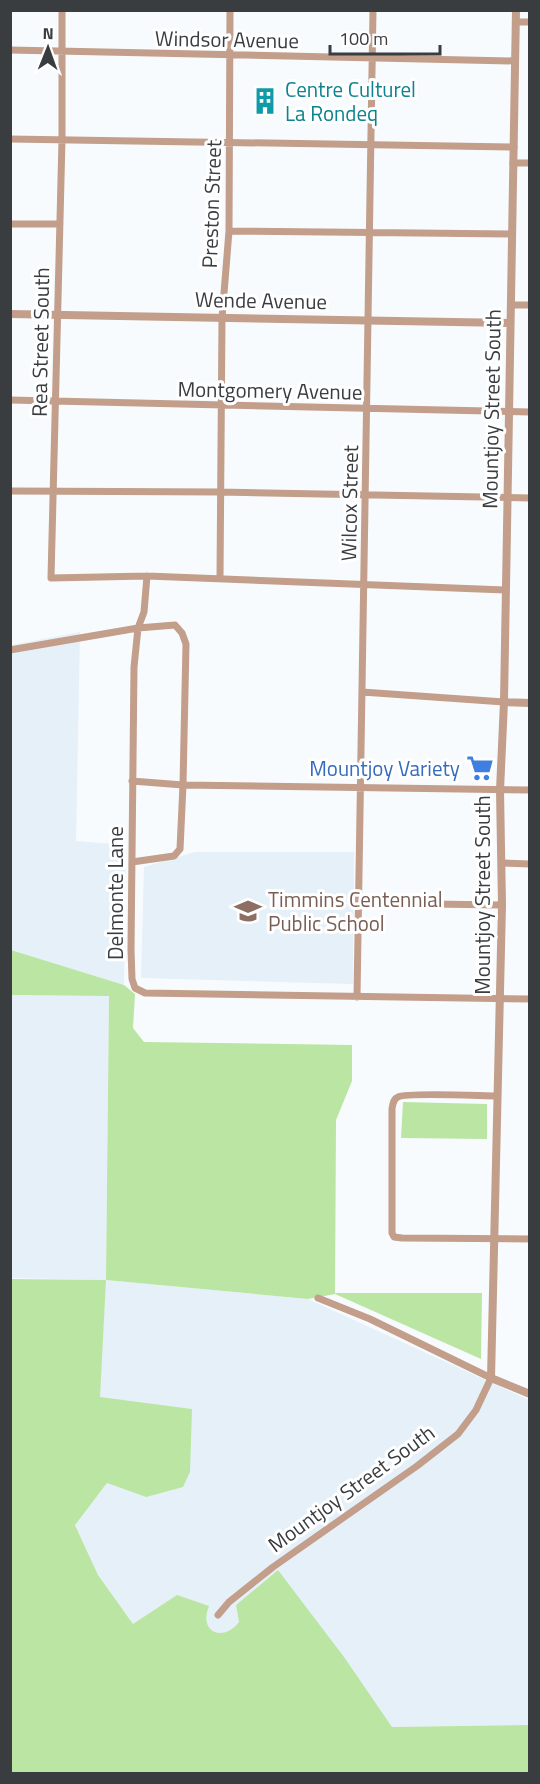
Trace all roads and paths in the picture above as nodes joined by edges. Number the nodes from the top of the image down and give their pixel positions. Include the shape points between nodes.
1 (62, 10) edge
2 (230, 10) edge
3 (373, 10) edge
4 (516, 10) edge
5 (516, 22) junction
6 (530, 22) edge
7 (10, 50) edge
8 (62, 51) junction
9 (231, 56) junction
10 (373, 58) junction
11 (515, 61) junction
12 (10, 138) edge
13 (62, 140) junction
14 (230, 141) junction
15 (371, 143) junction
16 (514, 147) junction
17 (513, 163) junction
18 (530, 163) edge
19 (10, 224) edge
20 (60, 224) junction
21 (229, 231) junction
22 (370, 233) junction
23 (512, 234) junction
24 (511, 305) junction
25 (530, 305) edge
26 (10, 314) edge
27 (57, 314) junction
28 (222, 318) junction
29 (368, 319) junction
30 (510, 323) junction
31 (10, 400) edge
32 (54, 401) junction
33 (221, 405) junction
34 (367, 409) junction
35 (509, 411) junction
36 (530, 412) edge
37 (10, 491) edge
38 (54, 491) junction
39 (221, 492) junction
40 (365, 494) junction
41 (507, 498) junction
42 (530, 498) edge
43 (147, 576) junction
44 (220, 578) junction
45 (364, 586) junction
46 (505, 590) junction
47 (138, 628) junction
48 (10, 650) edge
49 (362, 692) junction
50 (504, 702) junction
51 (530, 703) edge
52 (132, 781) junction
53 (183, 785) junction
54 (361, 788) junction
55 (500, 790) junction
56 (530, 790) edge
57 (132, 862) junction
58 (502, 863) junction
59 (530, 864) edge
60 (359, 903) junction
61 (502, 906) junction
62 (357, 997) junction
63 (499, 999) junction
64 (530, 999) edge
65 (498, 1096) junction
66 (494, 1238) junction
67 (530, 1239) edge
68 (318, 1298) dead end
69 (491, 1378) junction
70 (530, 1394) edge
71 (218, 1615) dead end

1 - 8 street, Rea Street South
2 - 9 street, Preston Street
3 - 10 street, Wilcox Street
4 - 5 street, Mountjoy Street South
5 - 6 street
5 - 11 street, Mountjoy Street South
7 - 8 street, Windsor Avenue
8 - 9 street, Windsor Avenue
8 - 13 street, Rea Street South
9 - 10 street, Windsor Avenue
9 - 14 street, Preston Street
10 - 11 street, Windsor Avenue
10 - 15 street, Wilcox Street
11 - 16 street, Mountjoy Street South
12 - 13 street
13 - 14 street
13 - 20 street, Rea Street South
14 - 15 street
14 - 21 street, Preston Street
15 - 16 street
15 - 22 street, Wilcox Street
16 - 17 street, Mountjoy Street South
17 - 18 street
17 - 23 street, Mountjoy Street South
19 - 20 street
20 - 27 street, Rea Street South
21 - 22 street
21 - 28 street, Preston Street
22 - 23 street
22 - 29 street, Wilcox Street
23 - 24 street, Mountjoy Street South
24 - 25 street
24 - 30 street, Mountjoy Street South
26 - 27 street, Wende Avenue
27 - 28 street, Wende Avenue
27 - 32 street, Rea Street South
28 - 29 street, Wende Avenue
28 - 33 street, Preston Street
29 - 30 street, Wende Avenue
29 - 34 street, Wilcox Street
30 - 35 street, Mountjoy Street South
31 - 32 street, Montgomery Avenue
32 - 33 street, Montgomery Avenue
32 - 38 street, Rea Street South
33 - 34 street, Montgomery Avenue
33 - 39 street, Preston Street
34 - 35 street, Montgomery Avenue
34 - 40 street, Wilcox Street
35 - 36 street, Montgomery Avenue
35 - 41 street, Mountjoy Street South
37 - 38 street
38 - 39 street
38 - 43 street, Rea Street South via 51,578
39 - 40 street
39 - 44 street, Preston Street
40 - 41 street
40 - 45 street, Wilcox Street
41 - 42 street
41 - 46 street, Mountjoy Street South
43 - 44 street
43 - 47 street, Delmonte Lane via 144,612
44 - 45 street
45 - 46 street
45 - 49 street, Wilcox Street
46 - 50 street, Mountjoy Street South
47 - 48 street
47 - 52 street, Delmonte Lane
47 - 53 street via 175,625 186,644
49 - 50 street
49 - 54 street, Wilcox Street
50 - 51 street
50 - 55 street, Mountjoy Street South
52 - 53 street
52 - 57 street, Delmonte Lane
53 - 54 street
53 - 57 street via 180,849 174,856
54 - 55 street
54 - 60 street, Wilcox Street
55 - 56 street
55 - 58 street, Mountjoy Street South
57 - 62 street, Delmonte Lane via 131,950 135,988 145,993
58 - 59 street
58 - 61 street, Mountjoy Street South
60 - 61 street
60 - 62 street, Wilcox Street
61 - 63 street, Mountjoy Street South
62 - 63 street
63 - 64 street
63 - 65 street, Mountjoy Street South
65 - 66 street, Mountjoy Street South
65 - 66 street via 399,1096 392,1109 394,1237
66 - 67 street
66 - 69 street, Mountjoy Street South
68 - 69 street
69 - 70 street
69 - 71 street, Mountjoy Street South via 476,1410 458,1434 273,1567

